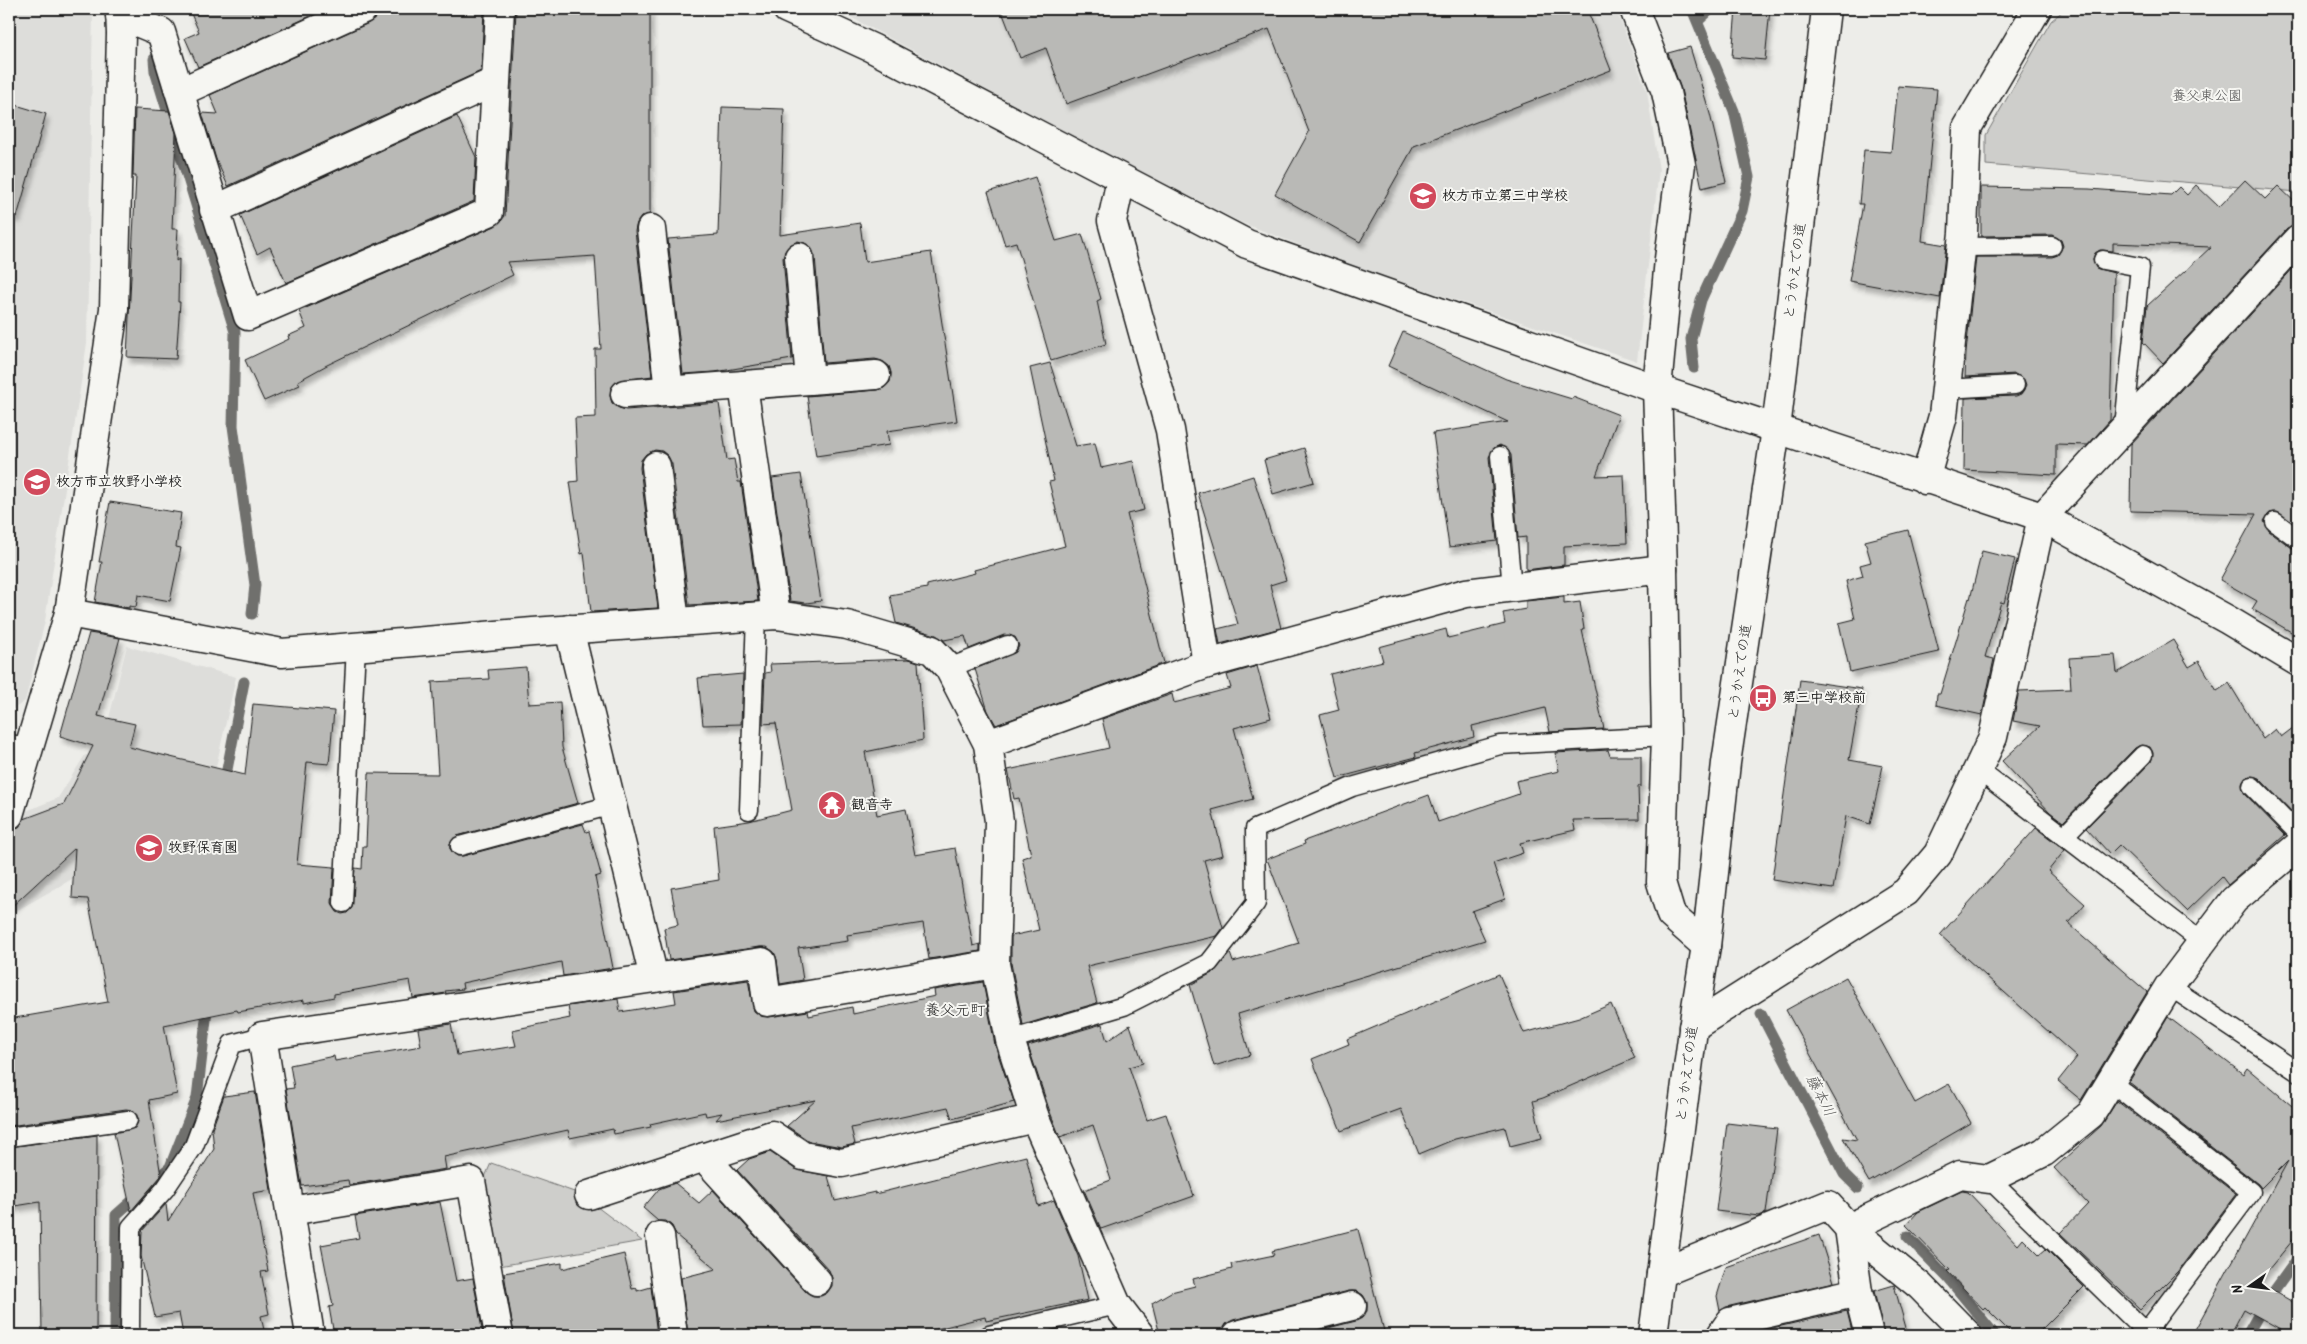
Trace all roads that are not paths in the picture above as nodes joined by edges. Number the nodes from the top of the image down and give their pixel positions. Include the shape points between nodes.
1 (364, 9) edge
2 (500, 9) edge
3 (787, 9) edge
4 (1634, 9) edge
5 (1826, 9) edge
6 (2037, 9) edge
7 (120, 12) edge
8 (819, 16) edge
9 (496, 81) junction
10 (180, 92) junction
11 (1120, 179) junction
12 (214, 210) junction
13 (650, 229) dead end
14 (2298, 240) edge
15 (2052, 246) dead end
16 (1960, 247) junction
17 (798, 257) dead end
18 (2103, 260) dead end
19 (876, 375) dead end
20 (810, 380) junction
21 (743, 385) junction
22 (2015, 385) dead end
23 (1656, 389) junction
24 (1945, 389) junction
25 (669, 391) junction
26 (626, 394) dead end
27 (1776, 429) junction
28 (2124, 429) junction
29 (1500, 456) dead end
30 (656, 466) dead end
31 (1925, 480) junction
32 (2042, 517) junction
33 (2275, 522) dead end
34 (2298, 539) edge
35 (1663, 570) junction
36 (1512, 588) junction
37 (69, 613) junction
38 (766, 615) junction
39 (675, 622) junction
40 (570, 629) junction
41 (1008, 645) dead end
42 (356, 646) junction
43 (2298, 662) edge
44 (1207, 664) junction
45 (949, 668) junction
46 (1666, 736) junction
47 (988, 744) junction
48 (19, 746) edge
49 (2143, 755) dead end
50 (1977, 770) junction
51 (2252, 786) dead end
52 (612, 805) junction
53 (749, 810) dead end
54 (9, 815) edge
55 (2298, 834) edge
56 (2064, 836) junction
57 (460, 846) dead end
58 (2298, 846) edge
59 (343, 903) dead end
60 (2202, 942) junction
61 (1706, 946) junction
62 (995, 964) junction
63 (654, 978) junction
64 (2169, 986) junction
65 (1693, 1027) junction
66 (262, 1036) junction
67 (1010, 1040) junction
68 (2298, 1072) edge
69 (2111, 1082) junction
70 (1035, 1118) junction
71 (128, 1120) dead end
72 (9, 1137) edge
73 (704, 1157) junction
74 (1989, 1179) junction
75 (590, 1194) dead end
76 (290, 1211) junction
77 (1849, 1228) junction
78 (660, 1236) dead end
79 (1661, 1273) junction
80 (817, 1281) dead end
81 (1858, 1292) junction
82 (1117, 1305) junction
83 (1352, 1306) dead end
84 (130, 1335) edge
85 (310, 1335) edge
86 (499, 1335) edge
87 (673, 1335) edge
88 (989, 1335) edge
89 (1140, 1335) edge
90 (1237, 1335) edge
91 (1653, 1335) edge
92 (1721, 1335) edge
93 (1870, 1335) edge
94 (1968, 1335) edge

1 - 10 street
2 - 9 street
3 - 8 street
4 - 23 street via 1666,92 1681,164
5 - 27 street, とうかえでの道
6 - 16 street via 1967,128
7 - 10 street via 161,32
7 - 37 street via 114,309
8 - 11 street via 872,48
9 - 12 street
9 - 12 street via 489,212 248,316
10 - 12 street
11 - 23 street via 1247,244
11 - 44 street via 1112,221 1170,430
13 - 25 street
14 - 28 street
15 - 16 lane
16 - 24 street
17 - 20 street
18 - 28 lane via 2140,267
19 - 20 street
20 - 21 street
21 - 25 street
21 - 38 street
22 - 24 lane
23 - 27 street
23 - 35 street
24 - 31 street via 1942,416
25 - 26 street
27 - 31 street
27 - 61 street, とうかえでの道 via 1726,763
28 - 32 street
29 - 36 lane
30 - 39 street
31 - 32 street
32 - 43 street
32 - 50 street via 1993,737
33 - 34 lane
35 - 36 street
35 - 46 street
36 - 44 street via 1466,594
37 - 42 street via 282,653
37 - 48 street
38 - 39 street
38 - 45 street via 847,625 932,650
38 - 53 lane
39 - 40 street
40 - 42 street
40 - 52 street
41 - 45 lane
42 - 59 lane
44 - 47 street
45 - 47 street
46 - 61 street via 1661,882 1671,914
46 - 67 lane via 1500,744 1352,787 1255,829 1256,903 1209,963 1124,1006
47 - 62 street via 999,821
48 - 54 street
49 - 56 lane
50 - 56 lane
50 - 65 street via 1938,854 1906,892
51 - 55 lane
52 - 57 lane
52 - 63 street
56 - 60 lane
58 - 60 street via 2234,900
60 - 64 street
61 - 65 street, とうかえでの道
62 - 63 street via 767,1002 762,962
62 - 67 street
63 - 66 street
64 - 68 lane
64 - 69 street
65 - 79 street, とうかえでの道
66 - 76 street
66 - 84 lane via 232,1044 194,1146 165,1189 131,1227
67 - 70 street
69 - 74 street via 2092,1114 2044,1152
69 - 74 lane via 2251,1192 2146,1332
70 - 73 street via 842,1163 803,1156 772,1135
70 - 82 street
71 - 72 lane
73 - 75 street
73 - 80 street
74 - 77 street via 1960,1174
76 - 85 street
76 - 86 street via 471,1181
77 - 79 street via 1828,1205
77 - 81 street
77 - 94 street via 1920,1286
78 - 87 street
79 - 91 street, とうかえでの道
81 - 92 street via 1730,1322
81 - 93 street
82 - 88 lane
82 - 89 street
83 - 90 street

